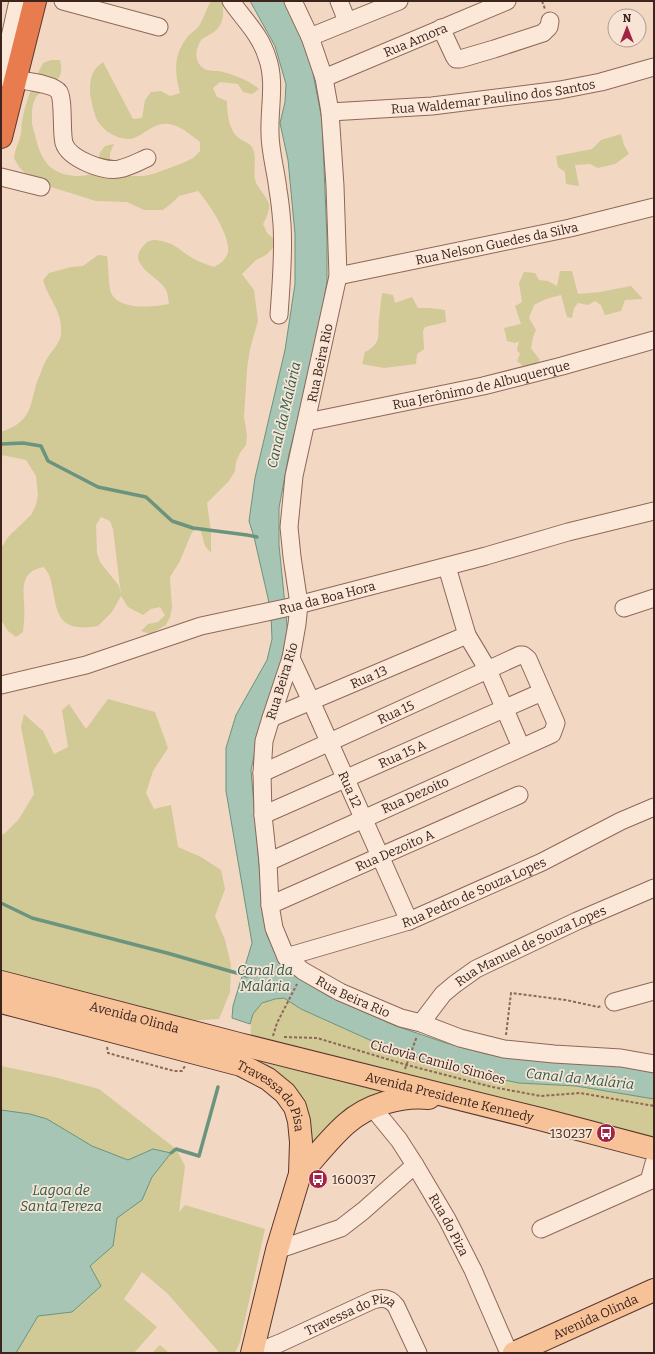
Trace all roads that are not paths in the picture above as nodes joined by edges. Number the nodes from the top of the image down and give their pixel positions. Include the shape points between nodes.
1 (12, 1) edge
2 (18, 1) edge
3 (35, 1) edge
4 (63, 1) edge
5 (232, 1) edge
6 (293, 1) edge
7 (339, 1) edge
8 (399, 1) edge
9 (507, 1) edge
10 (370, 6) edge
11 (347, 21) junction
12 (550, 21) dead end
13 (159, 27) dead end
14 (441, 28) junction
15 (1, 36) edge
16 (310, 37) junction
17 (654, 67) edge
18 (8, 78) edge
19 (324, 78) junction
20 (330, 112) junction
21 (1, 137) edge
22 (148, 158) dead end
23 (1, 177) edge
24 (41, 187) dead end
25 (654, 207) edge
26 (338, 276) junction
27 (279, 315) dead end
28 (654, 340) edge
29 (307, 422) junction
30 (652, 516) edge
31 (447, 567) junction
32 (654, 598) edge
33 (295, 606) junction
34 (624, 608) dead end
35 (467, 635) junction
36 (291, 658) junction
37 (488, 670) junction
38 (1, 685) edge
39 (542, 692) junction
40 (311, 701) junction
41 (504, 709) junction
42 (271, 718) junction
43 (329, 742) junction
44 (521, 748) junction
45 (262, 773) junction
46 (346, 779) junction
47 (519, 795) dead end
48 (654, 808) edge
49 (263, 815) junction
50 (364, 819) junction
51 (380, 857) junction
52 (268, 862) junction
53 (654, 888) edge
54 (270, 905) junction
55 (409, 921) junction
56 (286, 956) junction
57 (1, 982) edge
58 (654, 991) edge
59 (1, 1002) edge
60 (614, 1002) road end
61 (420, 1028) junction
62 (274, 1044) joint
63 (228, 1052) junction
64 (654, 1064) edge
65 (474, 1103) junction
66 (372, 1107) junction
67 (654, 1149) edge
68 (654, 1163) edge
69 (415, 1165) junction
70 (300, 1174) junction
71 (541, 1229) dead end
72 (277, 1250) junction
73 (654, 1290) edge
74 (252, 1353) edge
75 (255, 1353) edge
76 (418, 1353) edge
77 (509, 1353) edge
78 (514, 1353) edge

1 - 15 street
2 - 18 street
3 - 18 highway
4 - 13 street
5 - 27 street via 261,42 268,58 271,77 271,150 282,226
6 - 16 street, Rua Beira Rio
7 - 11 street
8 - 10 street
9 - 14 street, Rua Amora
10 - 11 street
11 - 16 street
12 - 14 street via 549,27 543,33 463,58 454,56
14 - 19 street, Rua Amora
16 - 19 street, Rua Beira Rio
17 - 20 street, Rua Waldemar Paulino dos Santos via 560,90 432,106
18 - 21 highway
18 - 22 street via 54,88 59,92 64,143 76,158 105,168 118,169
19 - 20 street, Rua Beira Rio
20 - 26 street, Rua Beira Rio
23 - 24 street
25 - 26 street, Rua Nelson Guedes da Silva via 570,228
26 - 29 street, Rua Beira Rio
28 - 29 street, Rua Jerônimo de Albuquerque via 483,386
29 - 33 street, Rua Beira Rio via 294,476 289,527
30 - 31 street, Rua da Boa Hora via 568,532
31 - 33 street, Rua da Boa Hora
31 - 35 street
32 - 34 street
33 - 36 street, Rua Beira Rio via 297,624
33 - 38 street, Rua da Boa Hora via 201,626 86,665
35 - 37 street
35 - 40 street, Rua 13
36 - 40 street, Rua 12
36 - 42 street, Rua Beira Rio
37 - 39 street, Rua 15 via 523,655 528,659
37 - 41 street
37 - 43 street, Rua 15
39 - 41 street, Rua 15 A
39 - 44 street, Rua Dezoito via 556,723 552,734
40 - 42 street, Rua 13
40 - 43 street, Rua 12
41 - 44 street
41 - 46 street, Rua 15 A
42 - 45 street, Rua Beira Rio via 264,742
43 - 45 street, Rua 15
43 - 46 street, Rua 12
44 - 50 street, Rua Dezoito
45 - 49 street, Rua Beira Rio
46 - 49 street, Rua 15 A
46 - 50 street, Rua 12
47 - 51 street, Rua Dezoito A
48 - 55 street, Rua Pedro de Souza Lopes via 621,821 542,862
49 - 52 street, Rua Beira Rio
50 - 51 street, Rua 12
50 - 52 street, Rua Dezoito
51 - 54 street, Rua Dezoito A
51 - 55 street, Rua 12
52 - 54 street, Rua Beira Rio
53 - 61 street, Rua Manuel de Souza Lopes via 577,920 476,969 443,994
54 - 56 street, Rua Beira Rio via 274,928
55 - 56 street, Rua Pedro de Souza Lopes
56 - 61 street, Rua Beira Rio via 303,971 340,992
57 - 63 main road, Avenida Olinda
58 - 60 street
59 - 63 main road, Travessa do Pisa
61 - 64 street, Rua Beira Rio via 504,1049 621,1058
62 - 63 main road, Avenida Olinda
62 - 65 main road, Avenida Presidente Kennedy
63 - 70 main road, Travessa do Pisa via 241,1065 268,1079 285,1093 294,1107 299,1121 301,1142
65 - 66 main road via 422,1098 401,1099
65 - 67 main road, Avenida Presidente Kennedy
66 - 69 street, Rua do Piza via 399,1140
66 - 70 main road via 346,1123
68 - 71 street via 649,1181
69 - 72 street via 341,1228
69 - 77 street, Rua do Piza via 473,1270
70 - 72 main road
72 - 74 main road
73 - 78 main road, Avenida Olinda
75 - 76 street, Travessa do Piza via 380,1298 387,1298 396,1306

